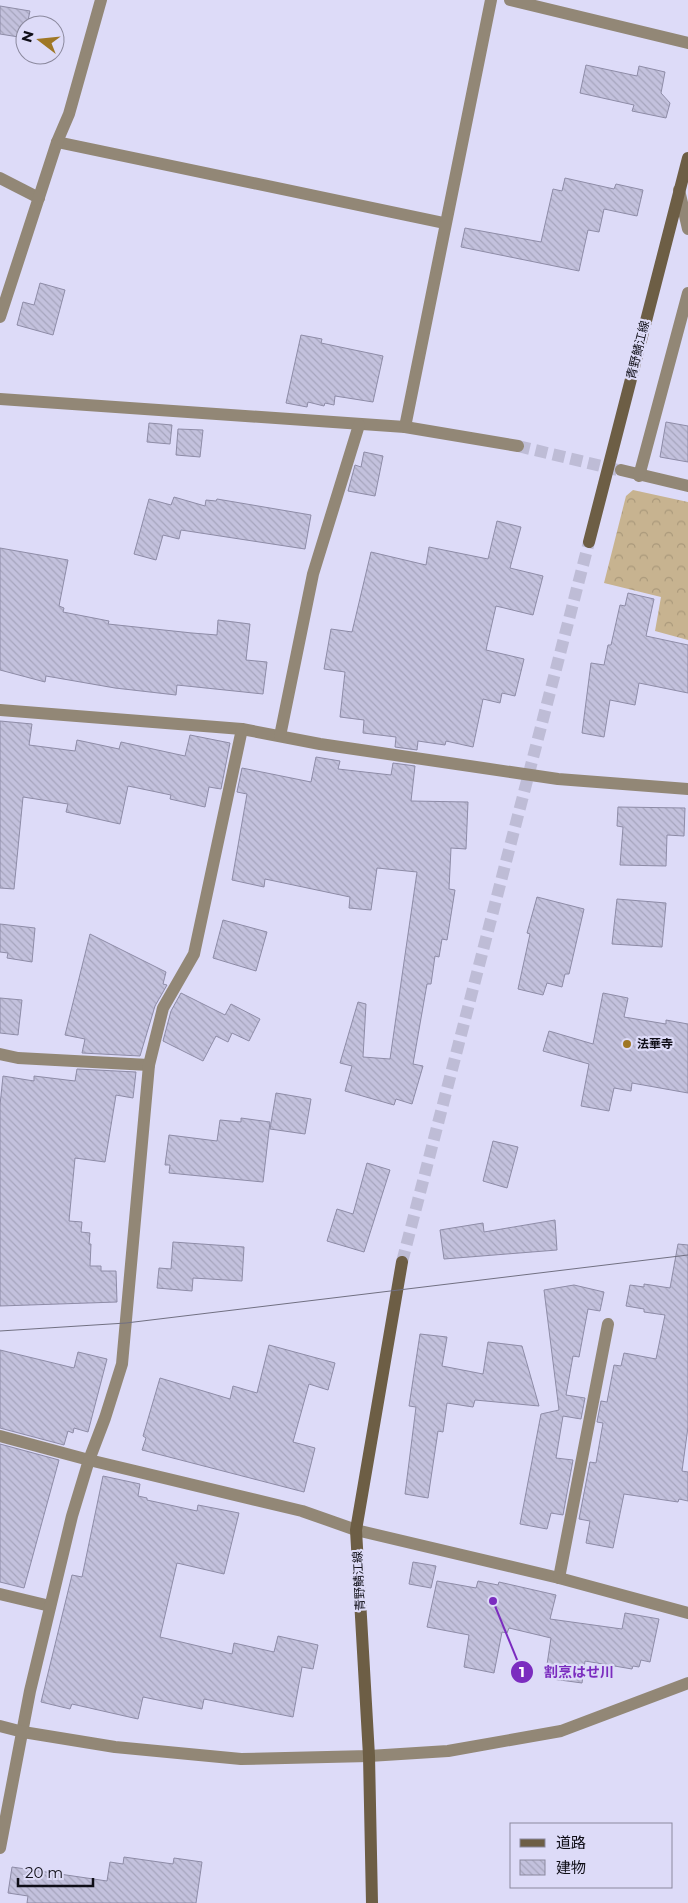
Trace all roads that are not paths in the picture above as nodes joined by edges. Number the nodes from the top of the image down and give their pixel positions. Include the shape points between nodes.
1 (101, 0) edge
2 (491, 0) edge
3 (510, 0) edge
4 (688, 43) edge
5 (57, 142) junction
6 (688, 158) edge
7 (0, 178) edge
8 (678, 190) junction
9 (39, 198) junction
10 (444, 223) junction
11 (688, 229) edge
12 (688, 293) edge
13 (0, 317) edge
14 (0, 399) edge
15 (359, 425) junction
16 (404, 427) junction
17 (518, 446) tunnel mouth
18 (621, 470) tunnel mouth
19 (639, 476) junction
20 (688, 486) edge
21 (590, 542) tunnel mouth
22 (0, 710) edge
23 (242, 729) junction
24 (280, 736) junction
25 (688, 789) edge
26 (0, 1054) edge
27 (148, 1065) junction
28 (402, 1262) tunnel mouth
29 (608, 1324) dead end
30 (0, 1436) edge
31 (88, 1460) junction
32 (356, 1530) junction
33 (559, 1578) junction
34 (0, 1594) edge
35 (50, 1606) junction
36 (688, 1612) edge
37 (688, 1683) edge
38 (0, 1726) edge
39 (23, 1732) junction
40 (370, 1756) junction
41 (0, 1848) edge
42 (372, 1903) edge

1 - 5 street via 69,114
2 - 10 street
3 - 4 street
5 - 9 street
5 - 10 street
6 - 8 main road, 青野鯖江線
7 - 9 street
8 - 11 street
8 - 21 main road, 青野鯖江線
9 - 13 street
10 - 16 street via 442,249
12 - 19 street
14 - 15 street
15 - 16 street
15 - 24 street via 313,574
16 - 17 street
18 - 19 street
19 - 20 street
22 - 23 street
23 - 24 street
23 - 27 street via 194,954 163,1008
24 - 25 street via 558,779
26 - 27 street via 18,1058
27 - 31 street via 122,1364
28 - 32 main road, 青野鯖江線
29 - 33 street
30 - 31 street
31 - 32 street via 302,1511
31 - 35 street
32 - 33 street
32 - 40 main road, 青野鯖江線
33 - 36 street
34 - 35 street
35 - 39 street
37 - 40 street via 561,1730 448,1751
38 - 39 street
39 - 40 street via 116,1747 241,1759
39 - 41 street
40 - 42 main road, 青野鯖江線

